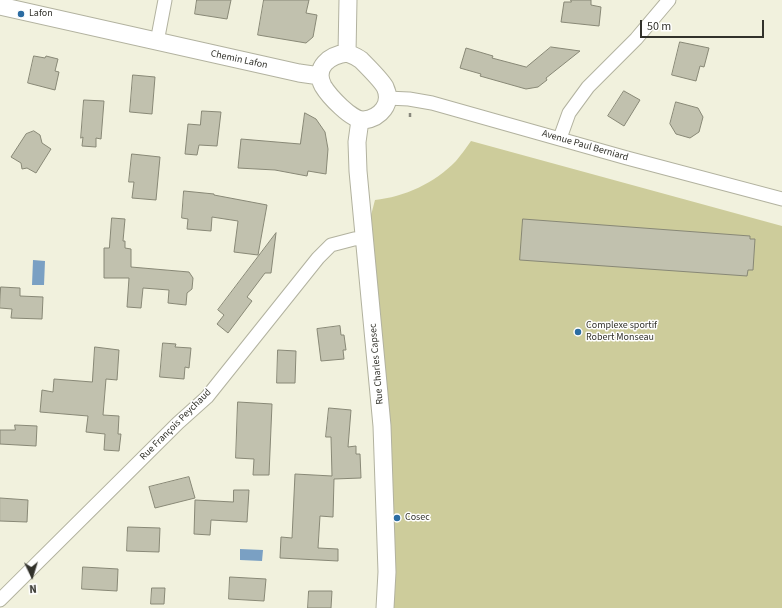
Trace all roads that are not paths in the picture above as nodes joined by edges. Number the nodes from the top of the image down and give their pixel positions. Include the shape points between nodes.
1 (165, 0) edge
2 (348, 0) edge
3 (663, 3) edge
4 (0, 6) edge
5 (157, 42) junction
6 (347, 53) junction
7 (320, 76) junction
8 (388, 98) junction
9 (360, 120) junction
10 (560, 138) junction
11 (782, 199) edge
12 (365, 238) junction
13 (0, 600) edge
14 (385, 608) edge

1 - 5 street
2 - 6 street
3 - 10 street via 636,39 588,88 569,113
4 - 5 street, Chemin Lafon
5 - 7 street, Chemin Lafon
6 - 7 street via 328,59 322,67
6 - 8 street via 361,60 386,88
7 - 9 street via 328,93 347,113
8 - 9 street via 382,112 375,117
8 - 10 street, Avenue Paul Berniard via 432,102
9 - 12 street, Rue Charles Capsec via 357,142
10 - 11 street, Avenue Paul Berniard
12 - 13 street, Rue François Peychaud via 331,245 207,397
12 - 14 street, Rue Charles Capsec via 382,426 387,572

